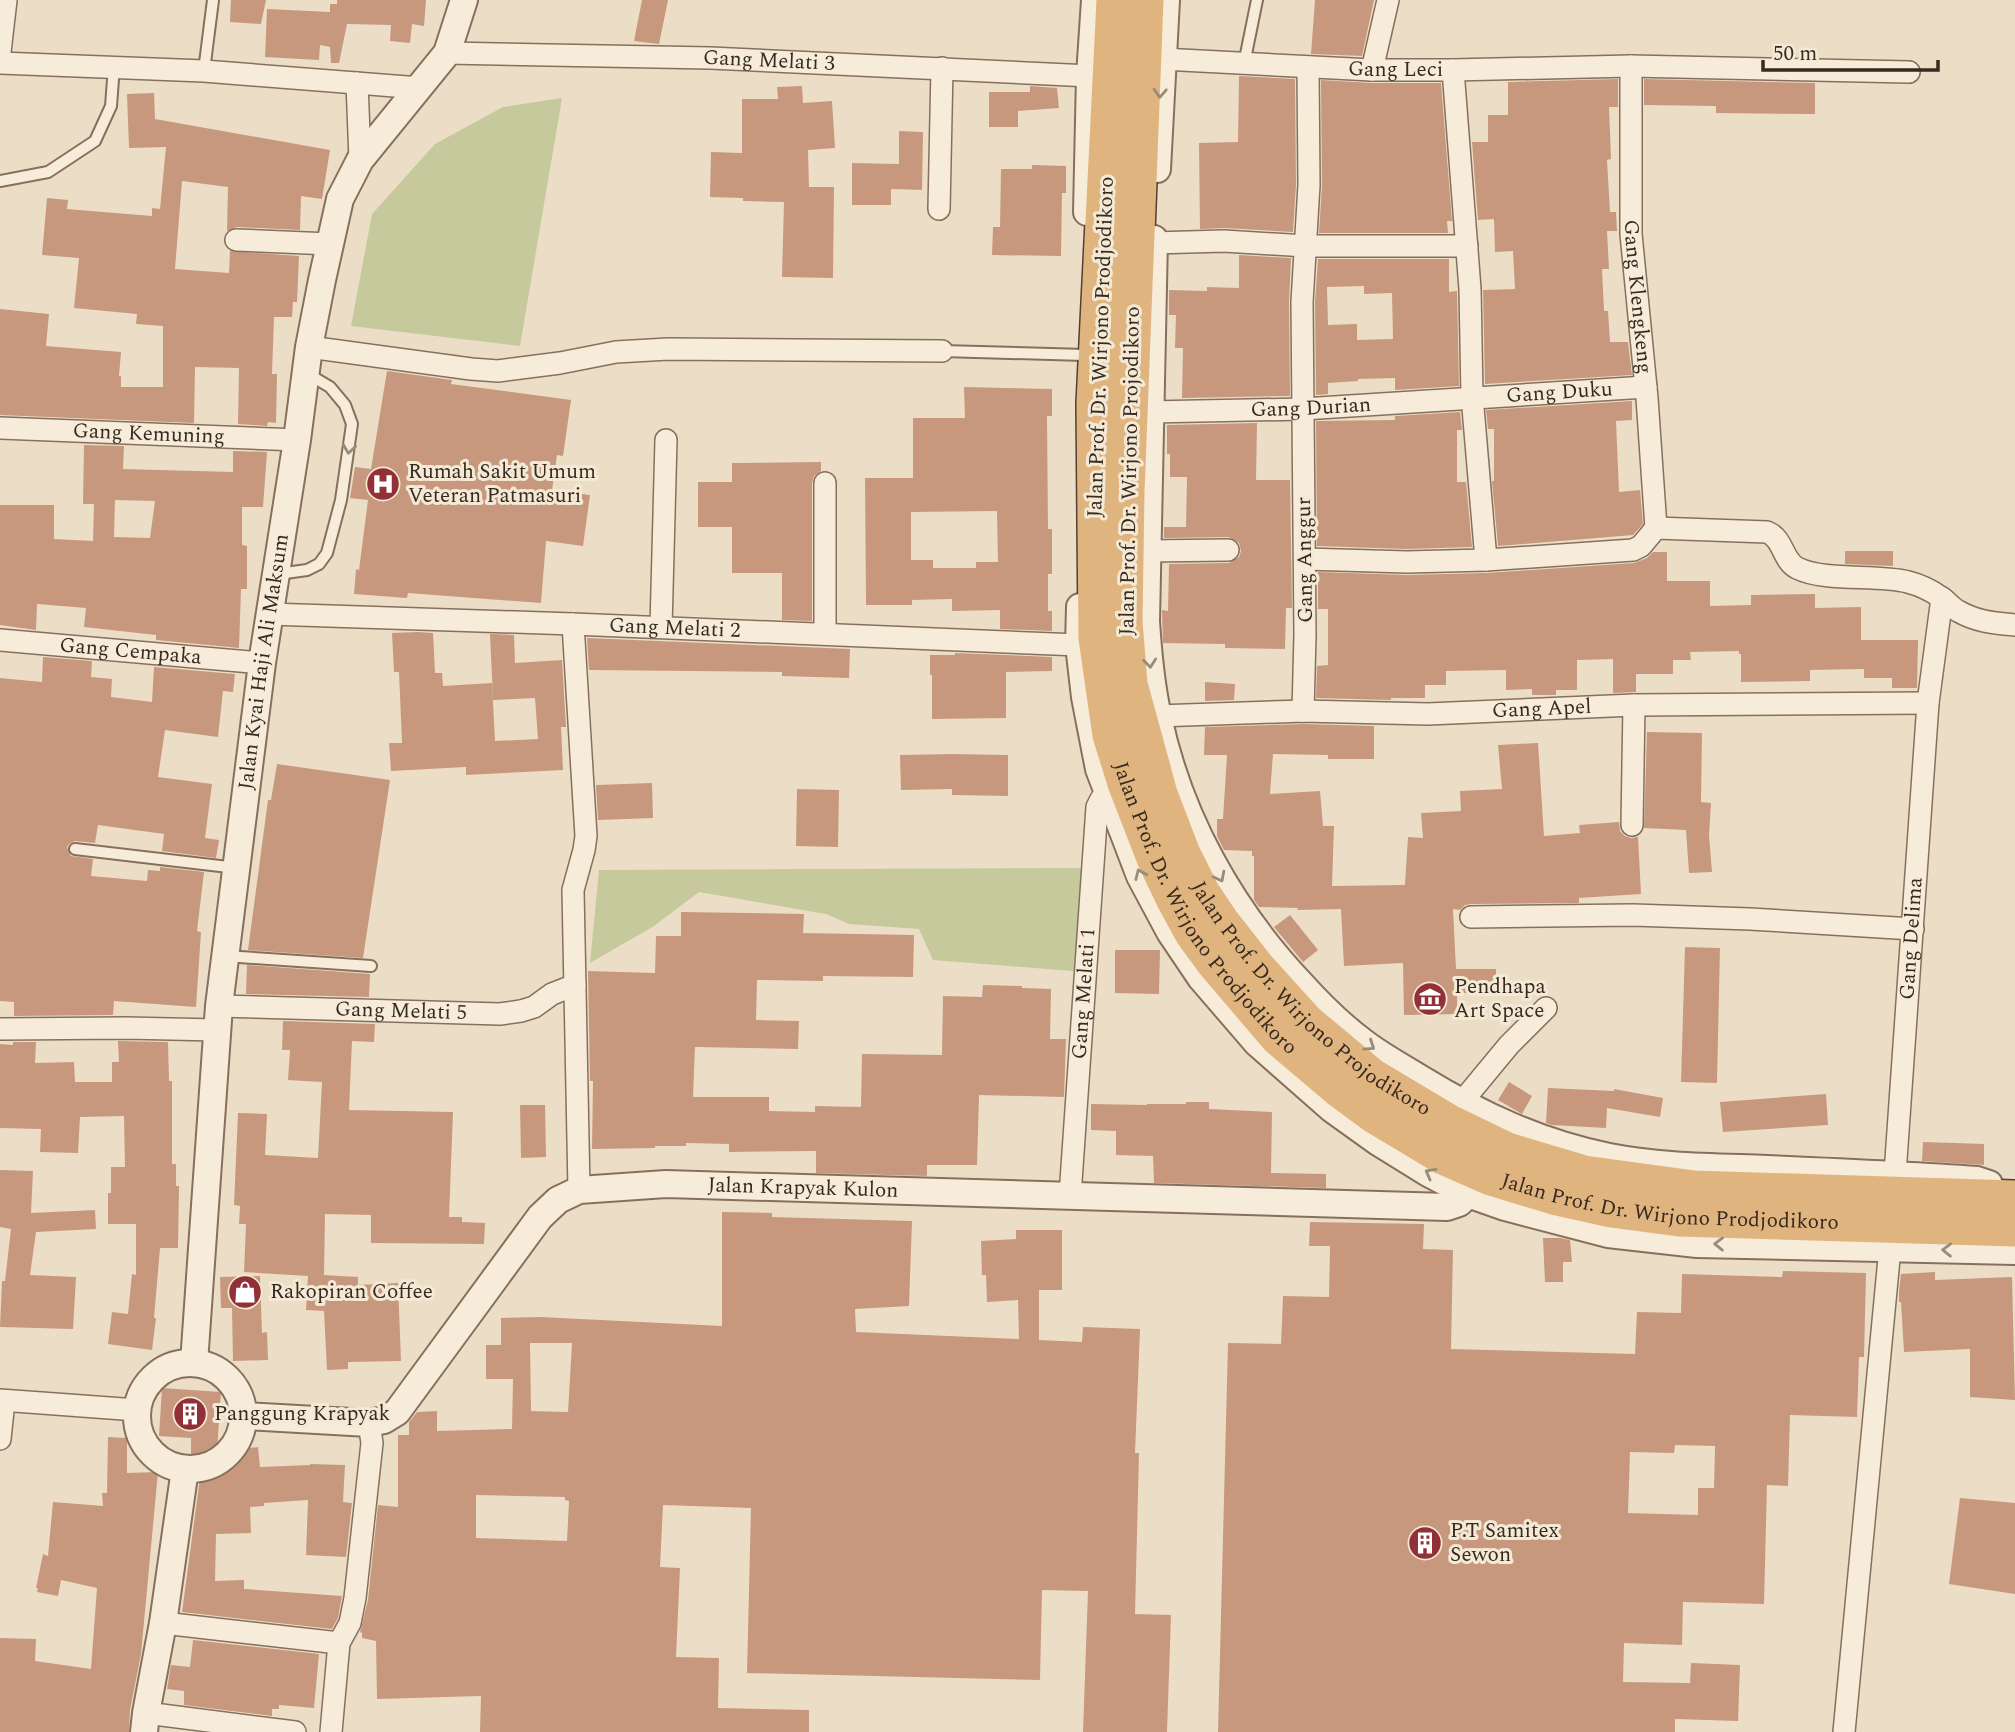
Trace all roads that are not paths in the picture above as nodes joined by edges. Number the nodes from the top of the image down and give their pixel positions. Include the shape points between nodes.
1 (6, 0) edge
2 (213, 0) edge
3 (464, 0) edge
4 (1145, 0) edge
5 (1166, 0) edge
6 (1257, 0) edge
7 (1388, 0) edge
8 (1104, 10) edge
9 (0, 52) edge
10 (447, 53) junction
11 (1161, 59) junction
12 (0, 63) edge
13 (1244, 64) junction
14 (114, 66) junction
15 (1631, 66) junction
16 (1308, 67) junction
17 (942, 68) junction
18 (1372, 70) junction
19 (1453, 70) junction
20 (204, 71) junction
21 (1909, 72) dead end
22 (1090, 76) junction
23 (357, 83) junction
24 (420, 88) junction
25 (360, 160) junction
26 (0, 181) edge
27 (939, 209) dead end
28 (236, 240) dead end
29 (1153, 243) junction
30 (330, 244) junction
31 (1306, 246) junction
32 (1466, 246) junction
33 (942, 351) joint
34 (1085, 355) junction
35 (307, 360) junction
36 (1646, 387) junction
37 (1472, 396) junction
38 (1125, 408) junction
39 (1303, 409) junction
40 (0, 428) edge
41 (297, 440) junction
42 (666, 440) dead end
43 (825, 484) dead end
44 (1656, 528) junction
45 (1227, 550) dead end
46 (1147, 551) junction
47 (1305, 559) junction
48 (1486, 560) junction
49 (276, 574) junction
50 (1951, 606) junction
51 (270, 614) junction
52 (573, 624) junction
53 (2015, 625) edge
54 (660, 628) junction
55 (825, 634) junction
56 (0, 640) edge
57 (1079, 645) junction
58 (262, 663) junction
59 (1928, 704) junction
60 (1634, 705) junction
61 (1303, 711) junction
62 (1157, 716) junction
63 (1109, 795) junction
64 (1632, 825) dead end
65 (75, 849) dead end
66 (237, 868) junction
67 (1471, 917) dead end
68 (1913, 929) junction
69 (225, 956) junction
70 (371, 966) dead end
71 (575, 985) junction
72 (1546, 1008) dead end
73 (218, 1018) junction
74 (0, 1029) edge
75 (1461, 1104) junction
76 (1895, 1174) junction
77 (580, 1178) junction
78 (2015, 1193) edge
79 (1468, 1194) junction
80 (1070, 1196) junction
81 (2015, 1199) edge
82 (2015, 1228) edge
83 (1890, 1248) junction
84 (2015, 1251) edge
85 (194, 1363) junction
86 (2, 1400) edge
87 (137, 1410) junction
88 (244, 1416) junction
89 (369, 1423) junction
90 (0, 1439) edge
91 (185, 1469) junction
92 (163, 1623) junction
93 (339, 1643) junction
94 (145, 1722) edge
95 (295, 1732) edge
96 (331, 1732) edge
97 (1844, 1732) edge

1 - 9 street
2 - 20 lane
3 - 10 street, Jalan Kyai Haji Ali Maksum
4 - 38 highway, Jalan Prof. Dr. Wirjono Projodikoro
5 - 11 street
6 - 13 lane
7 - 18 street
8 - 22 street
8 - 38 highway, Jalan Prof. Dr. Wirjono Prodjodikoro
10 - 17 street, Gang Melati 3
10 - 24 street, Jalan Kyai Haji Ali Maksum
11 - 13 street, Gang Leci
11 -> 29 street
12 - 14 street
13 - 16 street, Gang Leci
14 - 20 street
14 - 26 lane via 111,106 95,141 48,172
15 - 19 street, Gang Leci
15 - 21 street, Gang Leci
15 - 36 street, Gang Klengkeng via 1632,234
16 - 18 street, Gang Leci
16 - 31 street, Gang Anggur
17 - 22 street, Gang Melati 3
17 - 27 street
18 - 19 street, Gang Leci
19 - 32 street
20 - 23 street
22 - 34 street
23 - 24 street
23 - 25 street
24 - 25 street, Jalan Kyai Haji Ali Maksum
25 - 30 street, Jalan Kyai Haji Ali Maksum via 340,199
28 - 30 street
29 - 31 street
29 - 38 street
30 - 35 street, Jalan Kyai Haji Ali Maksum
31 - 32 street
31 - 39 street, Gang Anggur
32 - 37 street
33 - 34 lane
33 - 35 street via 668,349 615,352 498,371
34 - 57 street
35 - 41 street, Jalan Kyai Haji Ali Maksum
35 -> 49 lane via 345,405 352,425 327,553 307,570
36 - 37 street, Gang Duku
36 - 44 street, Gang Klengkeng
37 - 39 street, Gang Durian
37 - 48 street
38 - 39 street, Gang Durian
38 - 46 street
38 - 81 highway, Jalan Prof. Dr. Wirjono Projodikoro via 1125,622 1129,684 1146,750 1182,854 1201,892 1306,1022 1372,1077 1450,1124 1507,1151 1584,1174 1694,1189
38 - 82 highway, Jalan Prof. Dr. Wirjono Prodjodikoro via 1095,580 1097,638 1111,735 1142,827 1193,933 1279,1038 1376,1116 1441,1155 1490,1177 1557,1197 1679,1218
39 - 47 street, Gang Anggur
40 - 41 street, Gang Kemuning
41 - 49 street, Jalan Kyai Haji Ali Maksum
42 - 54 street
43 - 55 street
44 - 48 street via 1633,550
44 - 50 street via 1768,532 1779,541 1789,561 1803,570 1908,582
45 - 46 street
46 -> 62 street via 1146,621
47 - 48 street
47 - 61 street, Gang Anggur
49 - 51 street, Jalan Kyai Haji Ali Maksum
50 - 53 street via 1988,623
50 - 59 street, Gang Delima
51 - 52 street, Gang Melati 2
51 - 58 street, Jalan Kyai Haji Ali Maksum
52 - 54 street, Gang Melati 2
52 - 71 street via 586,836 573,890
54 - 55 street, Gang Melati 2
55 - 57 street, Gang Melati 2
56 - 58 street, Gang Cempaka
57 - 63 street via 1097,757
58 - 66 street, Jalan Kyai Haji Ali Maksum
59 - 60 street, Gang Apel
59 - 68 street, Gang Delima
60 - 61 street, Gang Apel via 1428,714
60 - 64 street
61 - 62 street, Gang Apel
62 -> 75 street via 1198,833 1253,929 1336,1020
79 -> 63 street via 1378,1142 1332,1109 1257,1043 1201,978 1170,932 1140,876
63 - 80 street, Gang Melati 1 via 1097,807
65 - 66 lane
66 - 69 street, Jalan Kyai Haji Ali Maksum
67 - 68 street via 1646,915
68 - 76 street, Gang Delima
69 - 70 lane
69 - 73 street, Jalan Kyai Haji Ali Maksum
71 - 73 street, Gang Melati 5 via 534,1007 500,1014
71 - 77 street
72 - 75 street
73 - 74 street, Gang Melati 5 via 126,1028
73 - 85 street, Jalan Kyai Haji Ali Maksum
75 - 76 street via 1553,1143 1610,1157 1685,1166
76 - 78 street via 1978,1180
77 - 80 street, Jalan Krapyak Kulon
77 - 89 street, Jalan Krapyak Kulon via 540,1217 397,1412
79 - 80 street, Jalan Krapyak Kulon via 1447,1207
83 -> 79 street via 1697,1244 1608,1234
84 -> 83 street
83 - 97 street
85 - 87 street via 171,1366 152,1379
85 - 88 street via 216,1369 233,1384
86 - 87 street
86 - 90 street
87 - 91 street via 137,1425 149,1451 165,1463
88 - 89 street, Jalan Krapyak Kulon
88 - 91 street via 238,1441 221,1460
89 - 93 street via 372,1443 355,1598 350,1623
91 - 92 street
92 - 93 street
92 - 94 street
93 - 96 street
94 - 95 street

